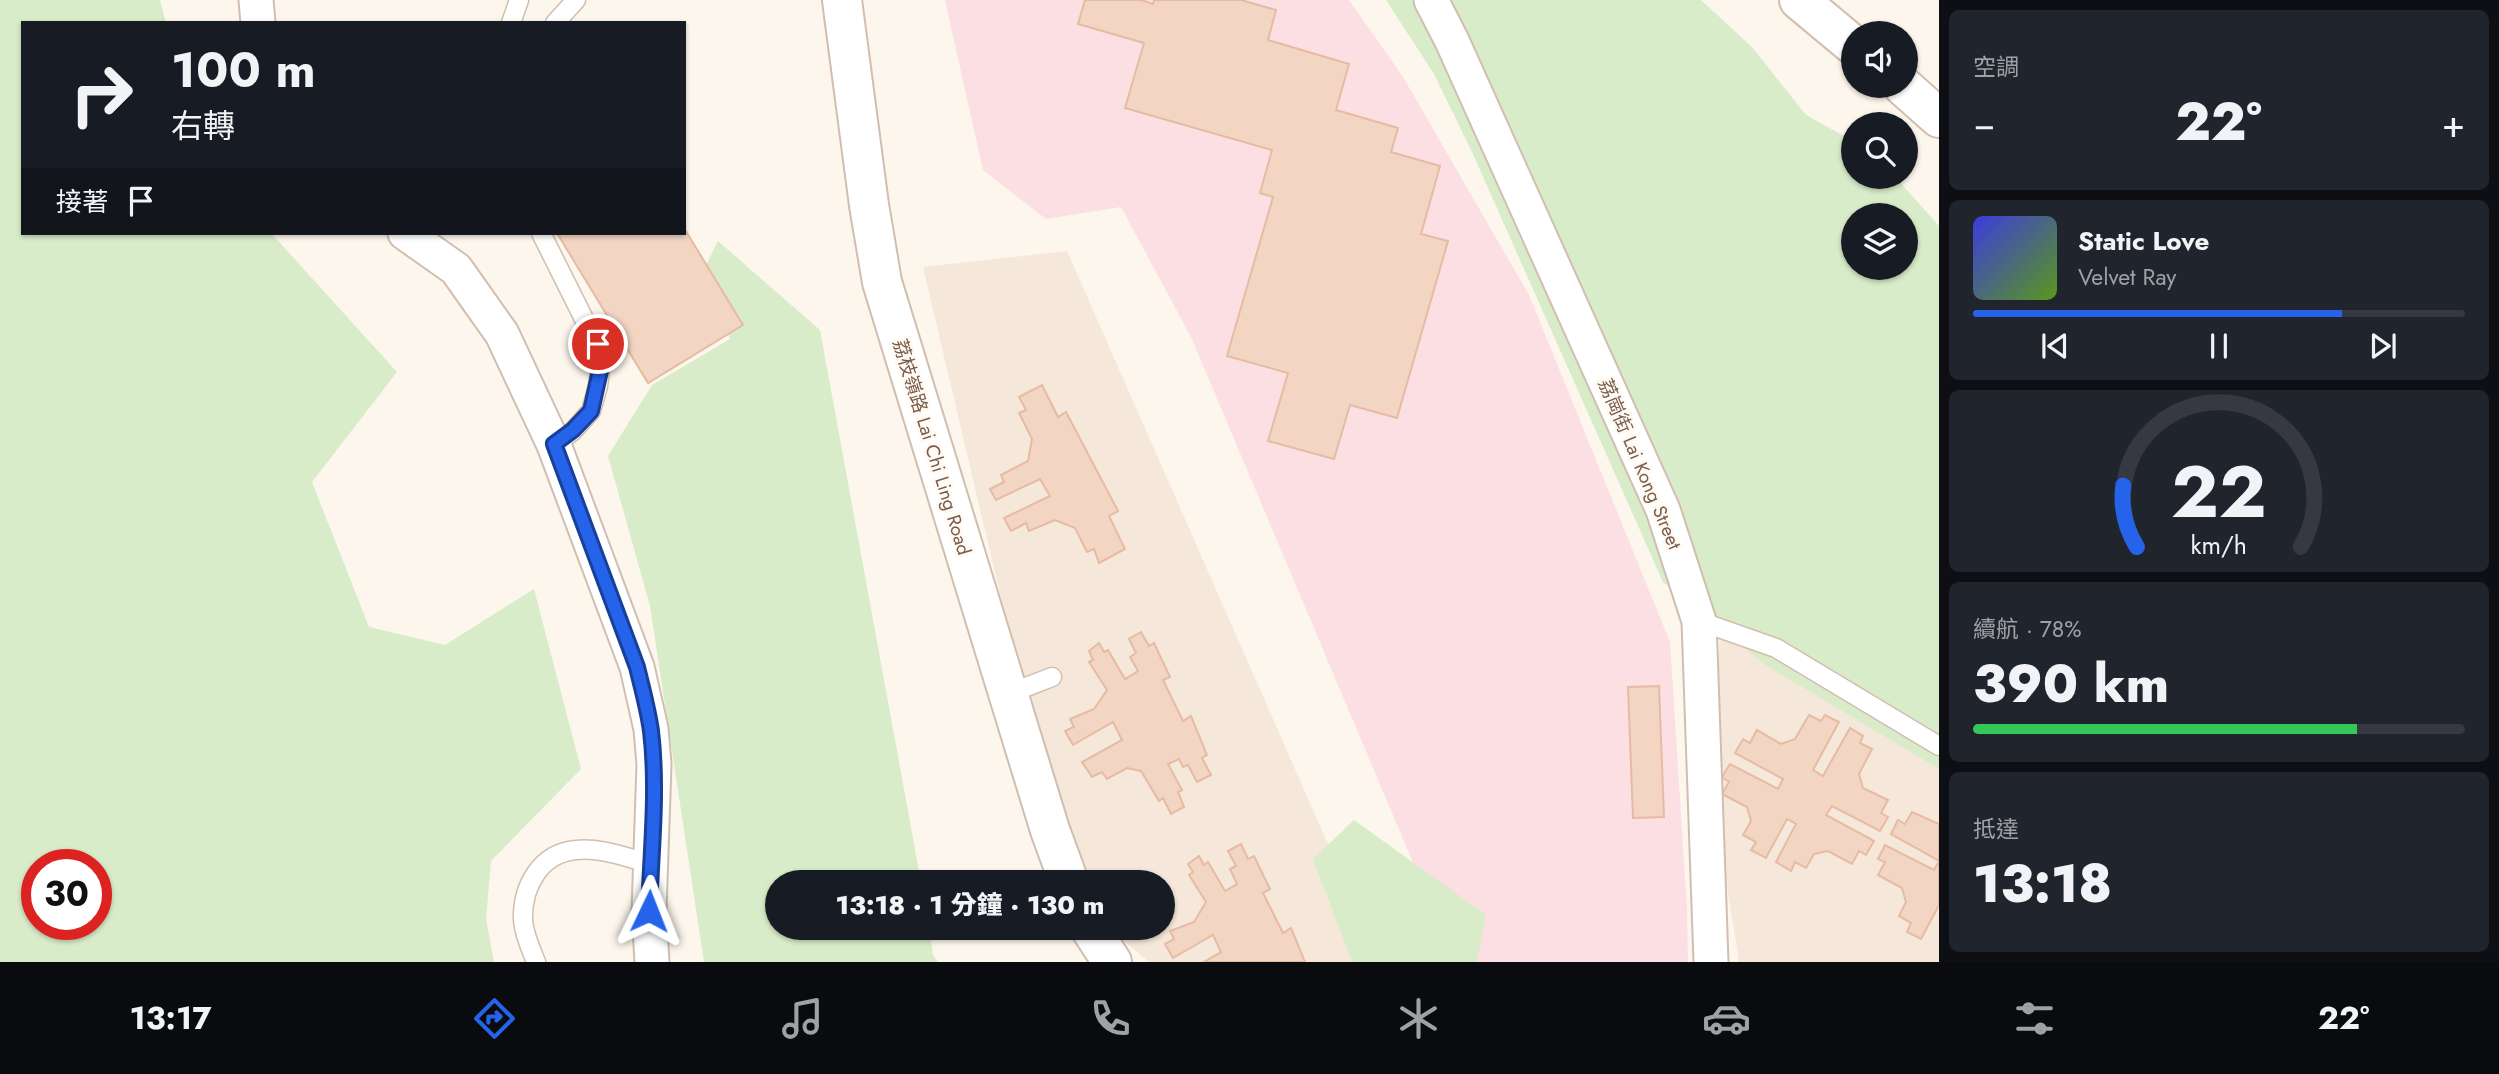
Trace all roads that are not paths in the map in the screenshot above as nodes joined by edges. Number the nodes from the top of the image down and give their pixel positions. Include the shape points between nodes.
1 (256, 0) edge
2 (519, 0) edge
3 (576, 0) edge
4 (842, 0) edge
5 (1431, 0) edge
6 (1799, 0) edge
7 (258, 21) edge
8 (512, 21) edge
9 (557, 21) edge
10 (1841, 35) edge
11 (1916, 98) edge
12 (1939, 118) edge
13 (408, 235) edge
14 (542, 235) edge
15 (554, 444) junction
16 (1699, 621) junction
17 (1052, 677) dead end
18 (1009, 694) junction
19 (1939, 746) edge
20 (651, 864) junction
21 (1065, 870) edge
22 (1098, 940) edge
23 (536, 962) edge
24 (652, 962) edge
25 (1112, 962) edge
26 (1711, 962) edge

1 - 7 street
2 - 8 lane
3 - 9 lane
4 - 18 street, 荔枝嶺路 Lai Chi Ling Road via 882,282
5 - 16 street, 荔崗街 Lai Kong Street via 1663,510
6 - 10 street
11 - 12 street
13 - 15 street via 456,269 502,334
14 - 15 lane via 602,355 591,411
15 - 20 street via 645,696 653,764
16 - 19 lane via 1776,648
16 - 26 street, 荔崗街 Lai Kong Street
17 - 18 lane
18 - 21 street, 荔枝嶺路 Lai Chi Ling Road
20 - 23 lane via 576,850 542,864 531,881 524,911
20 - 24 street
22 - 25 street

